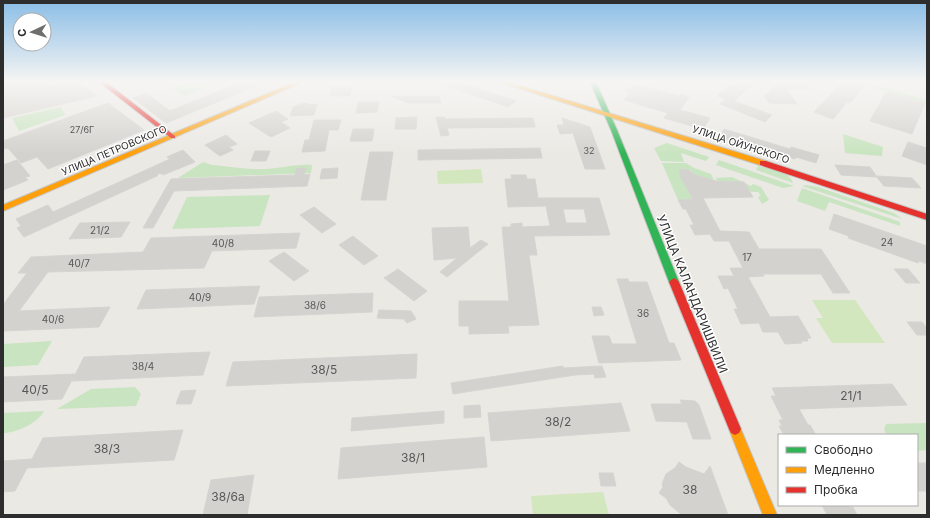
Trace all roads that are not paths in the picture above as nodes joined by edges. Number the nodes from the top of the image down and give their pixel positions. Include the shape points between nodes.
1 (133, 106) edge
2 (244, 106) edge
3 (584, 106) edge
4 (604, 106) edge
5 (607, 113) junction
6 (173, 137) junction
7 (3, 208) edge
8 (927, 217) edge
9 (770, 515) edge

1 - 6 main road
2 - 6 main road, УЛИЦА ПЕТРОВСКОГО
3 - 5 main road, УЛИЦА ОЙУНСКОГО
4 - 5 main road, УЛИЦА КАЛАНДАРИШВИЛИ
5 - 8 main road, УЛИЦА ОЙУНСКОГО
5 - 9 main road, УЛИЦА КАЛАНДАРИШВИЛИ
6 - 7 main road, УЛИЦА ПЕТРОВСКОГО

